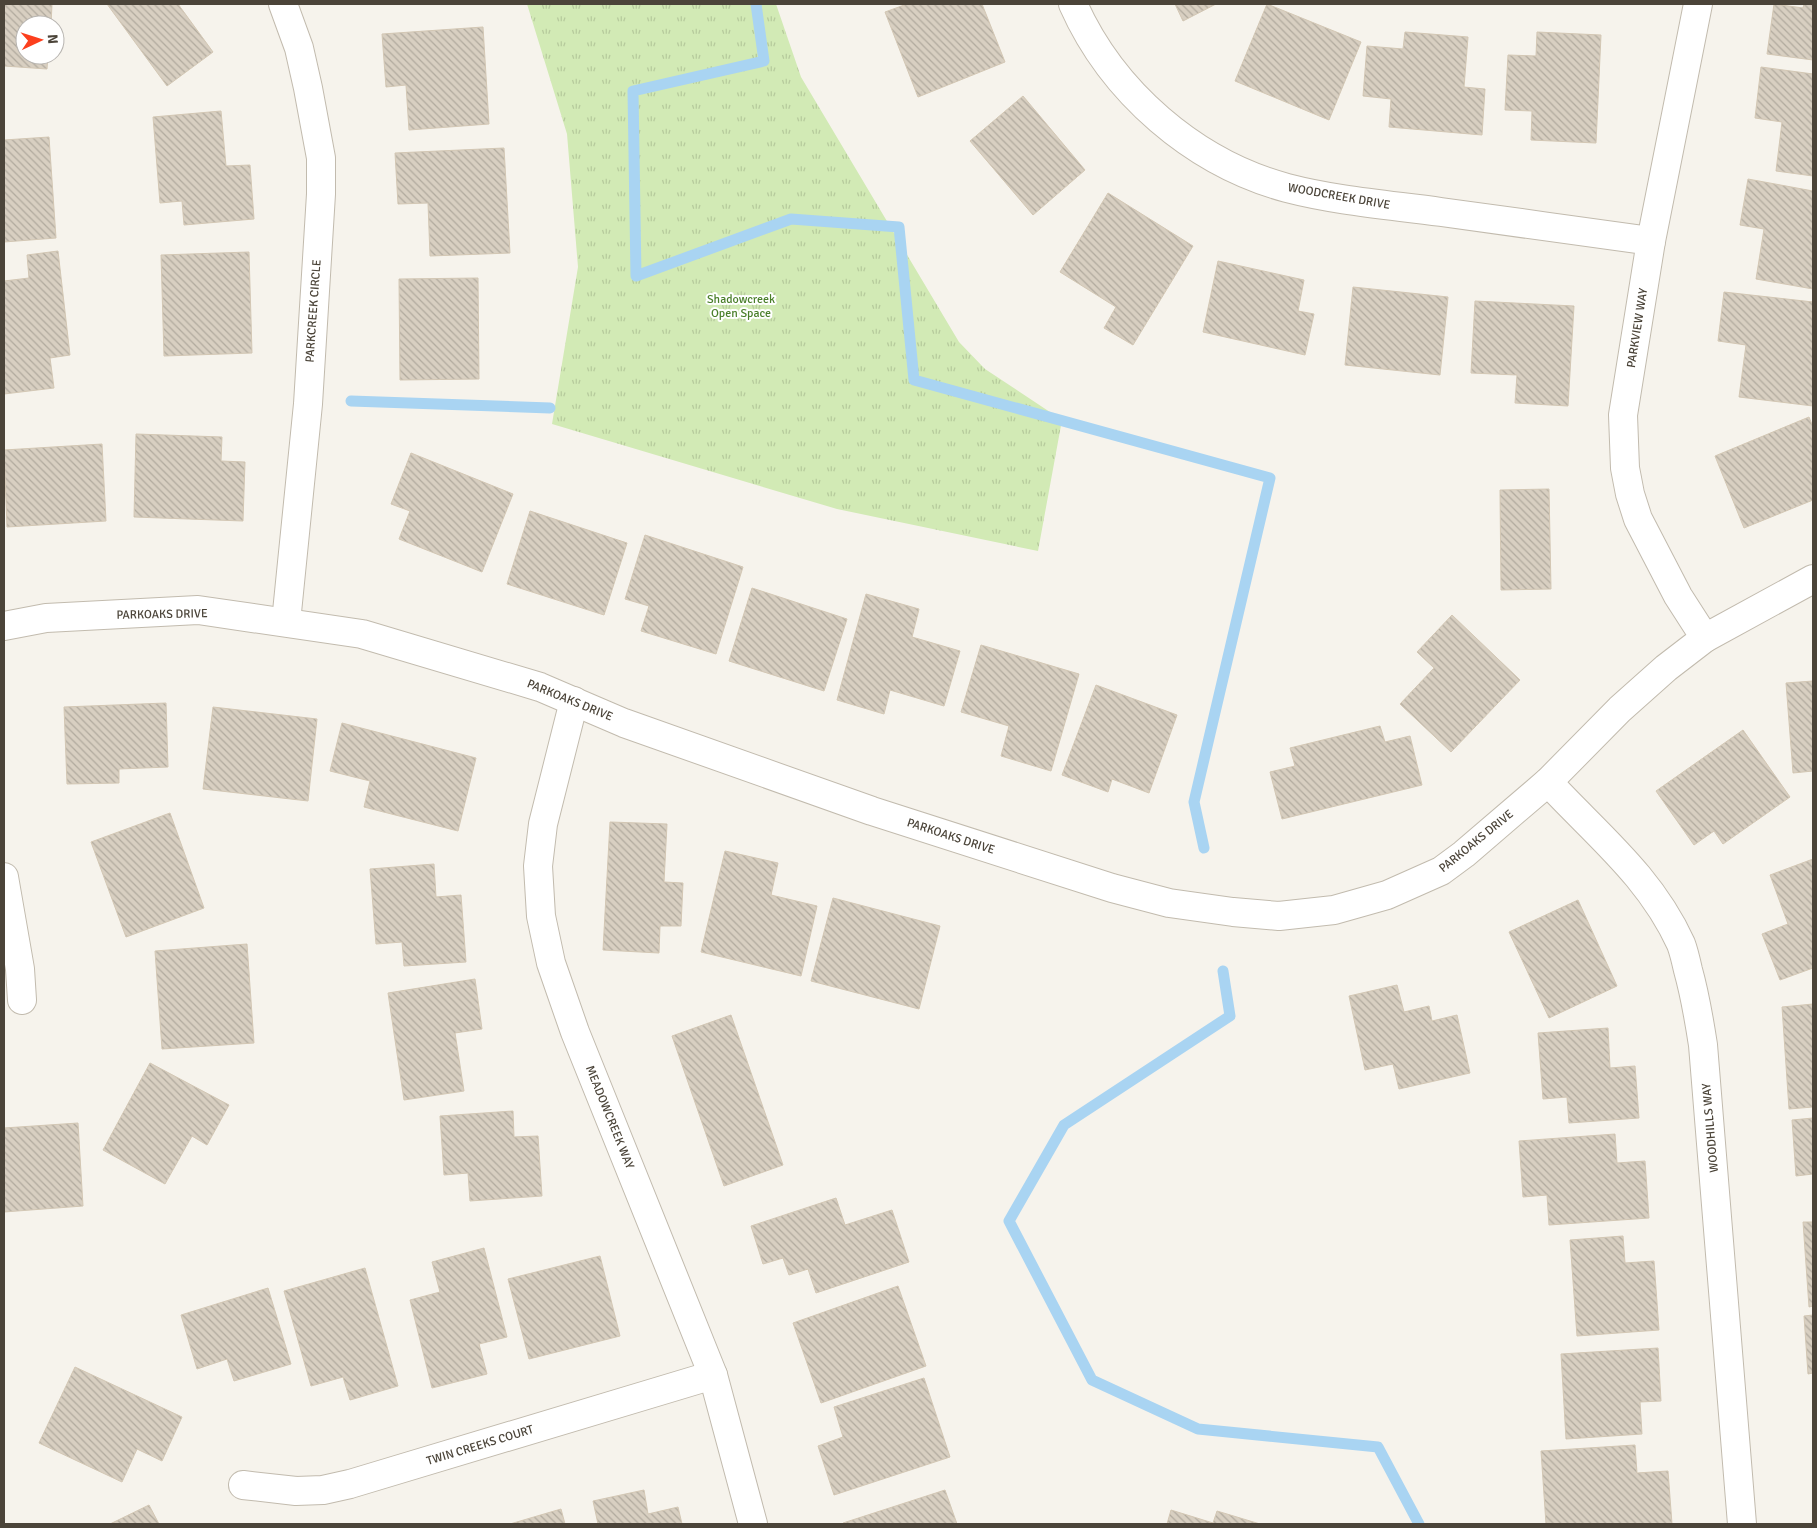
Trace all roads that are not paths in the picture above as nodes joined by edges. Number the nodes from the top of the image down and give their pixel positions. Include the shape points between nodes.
1 (283, 4) edge
2 (1073, 4) edge
3 (1698, 4) edge
4 (1651, 240) junction
5 (1813, 579) edge
6 (286, 622) junction
7 (4, 626) edge
8 (1705, 638) junction
9 (574, 701) junction
10 (1548, 782) junction
11 (4, 877) edge
12 (22, 1000) dead end
13 (713, 1375) junction
14 (243, 1485) dead end
15 (753, 1524) edge
16 (1742, 1524) edge

1 - 6 street, PARKCREEK CIRCLE via 299,48 321,158 308,404
2 - 4 street, WOODCREEK DRIVE via 1103,57 1139,101 1184,139 1234,168 1287,188 1342,199
3 - 4 street, PARKVIEW WAY
4 - 8 street, PARKVIEW WAY via 1623,415 1625,468 1638,519 1678,596
5 - 8 street, PARKOAKS DRIVE
6 - 7 street, PARKOAKS DRIVE via 198,610 46,618
6 - 9 street, PARKOAKS DRIVE via 362,634 540,687
8 - 10 street, PARKOAKS DRIVE via 1620,709
9 - 10 street, PARKOAKS DRIVE via 624,723 872,811 1112,888 1168,903 1279,916 1334,910 1387,895 1441,871
9 - 13 street, MEADOWCREEK WAY via 543,824 538,866 541,916 551,963 576,1032
10 - 16 street, WOODHILLS WAY via 1624,859 1656,898 1681,945 1697,1004
11 - 12 street via 20,969
13 - 14 street, TWIN CREEKS COURT via 350,1484 296,1492
13 - 15 street, MEADOWCREEK WAY

